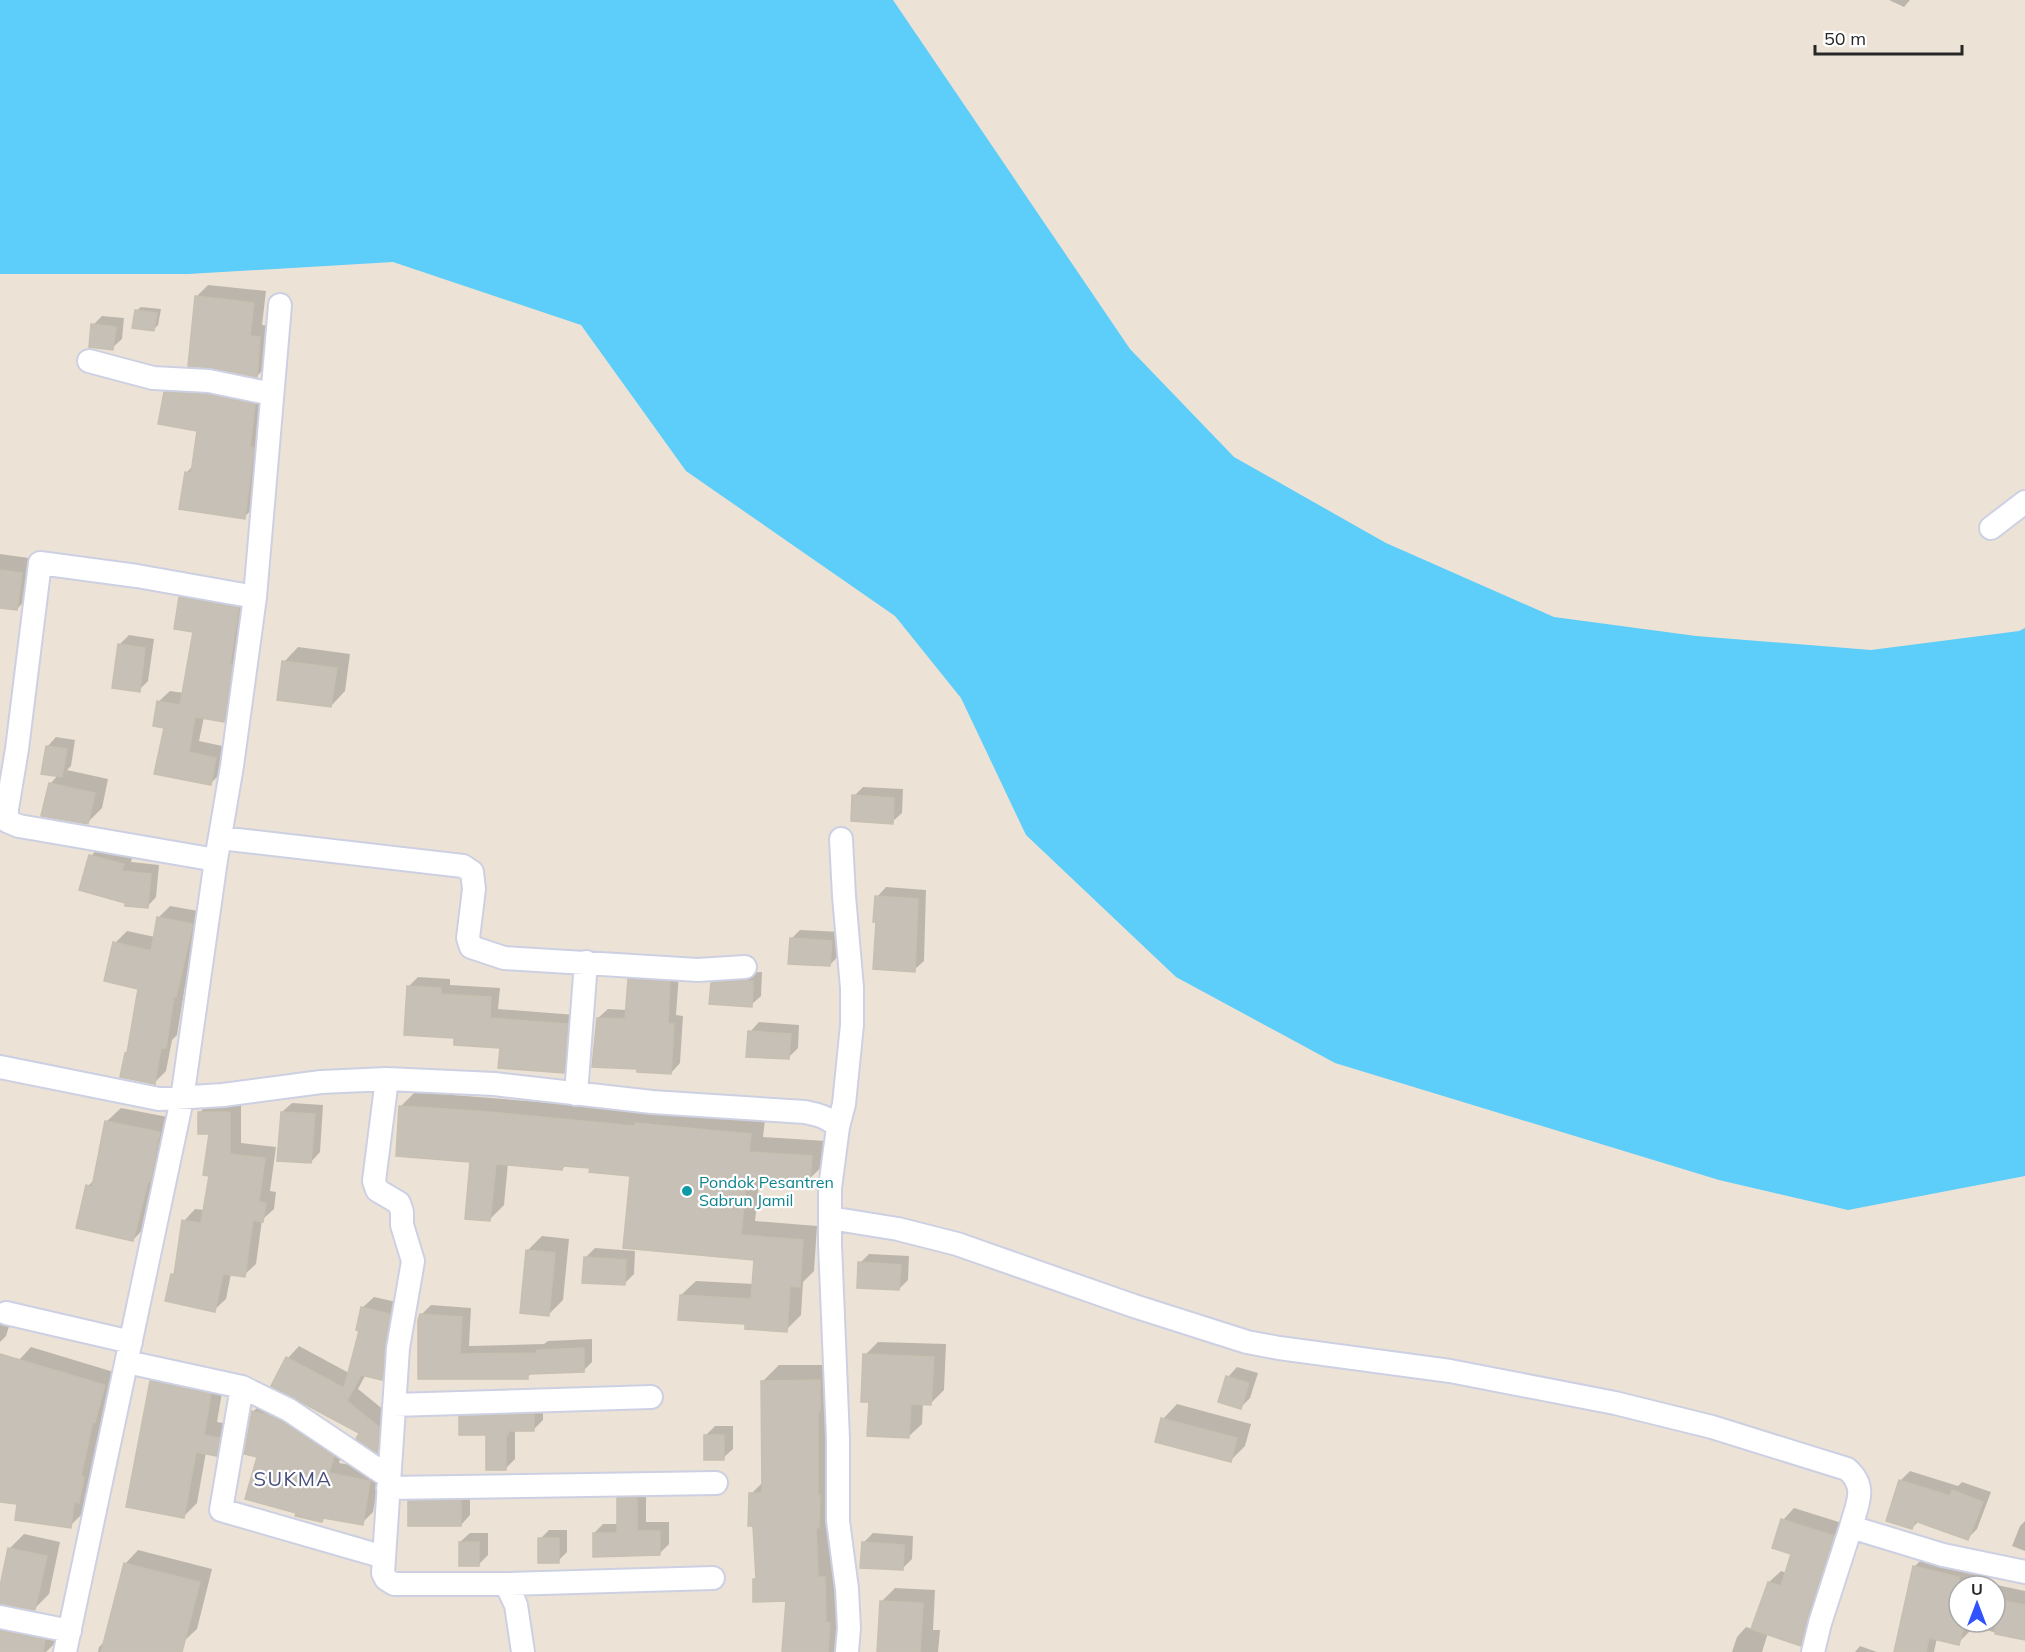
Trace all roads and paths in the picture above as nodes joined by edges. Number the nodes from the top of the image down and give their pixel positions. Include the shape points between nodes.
1 (280, 305) dead end
2 (89, 361) dead end
3 (272, 394) junction
4 (2025, 502) edge
5 (1991, 528) dead end
6 (255, 597) junction
7 (220, 838) junction
8 (841, 839) dead end
9 (216, 860) junction
10 (586, 962) junction
11 (745, 967) dead end
12 (0, 1067) edge
13 (387, 1079) junction
14 (576, 1094) junction
15 (182, 1099) junction
16 (838, 1127) junction
17 (830, 1218) junction
18 (6, 1313) dead end
19 (129, 1352) junction
20 (242, 1387) junction
21 (651, 1397) dead end
22 (394, 1406) junction
23 (388, 1482) junction
24 (716, 1483) dead end
25 (1851, 1527) junction
26 (384, 1557) junction
27 (2025, 1572) edge
28 (713, 1578) dead end
29 (506, 1584) junction
30 (0, 1617) edge
31 (68, 1641) edge
32 (523, 1652) edge
33 (847, 1652) edge
34 (1813, 1652) edge

1 - 3 street
2 - 3 street via 153,378 209,381
3 - 6 street
4 - 5 street
6 - 7 street
6 - 9 street via 40,562 7,821
7 - 9 street
7 - 10 street via 463,866 471,872 474,889 468,938 471,947 504,958
8 - 16 street via 852,1025
9 - 15 street
10 - 11 street via 698,970
10 - 14 street
12 - 15 street via 135,1095
13 - 14 street via 494,1084
13 - 15 street via 321,1082
13 - 22 street via 375,1181 377,1190 399,1203 413,1261
14 - 16 street via 805,1112 830,1119
15 - 19 street
16 - 17 street
17 - 25 street via 957,1244 1247,1342 1440,1369 1552,1390 1759,1440 1847,1469 1855,1476 1860,1488
17 - 33 street via 838,1521 847,1589
18 - 19 street
19 - 20 street
19 - 31 street
20 - 23 street via 289,1410
20 - 26 street via 220,1510
21 - 22 street
22 - 23 street
23 - 24 street
23 - 26 street
25 - 27 street via 1943,1555
25 - 34 street
26 - 29 street via 383,1573 394,1584
28 - 29 street
29 - 32 street via 516,1605
30 - 31 street

